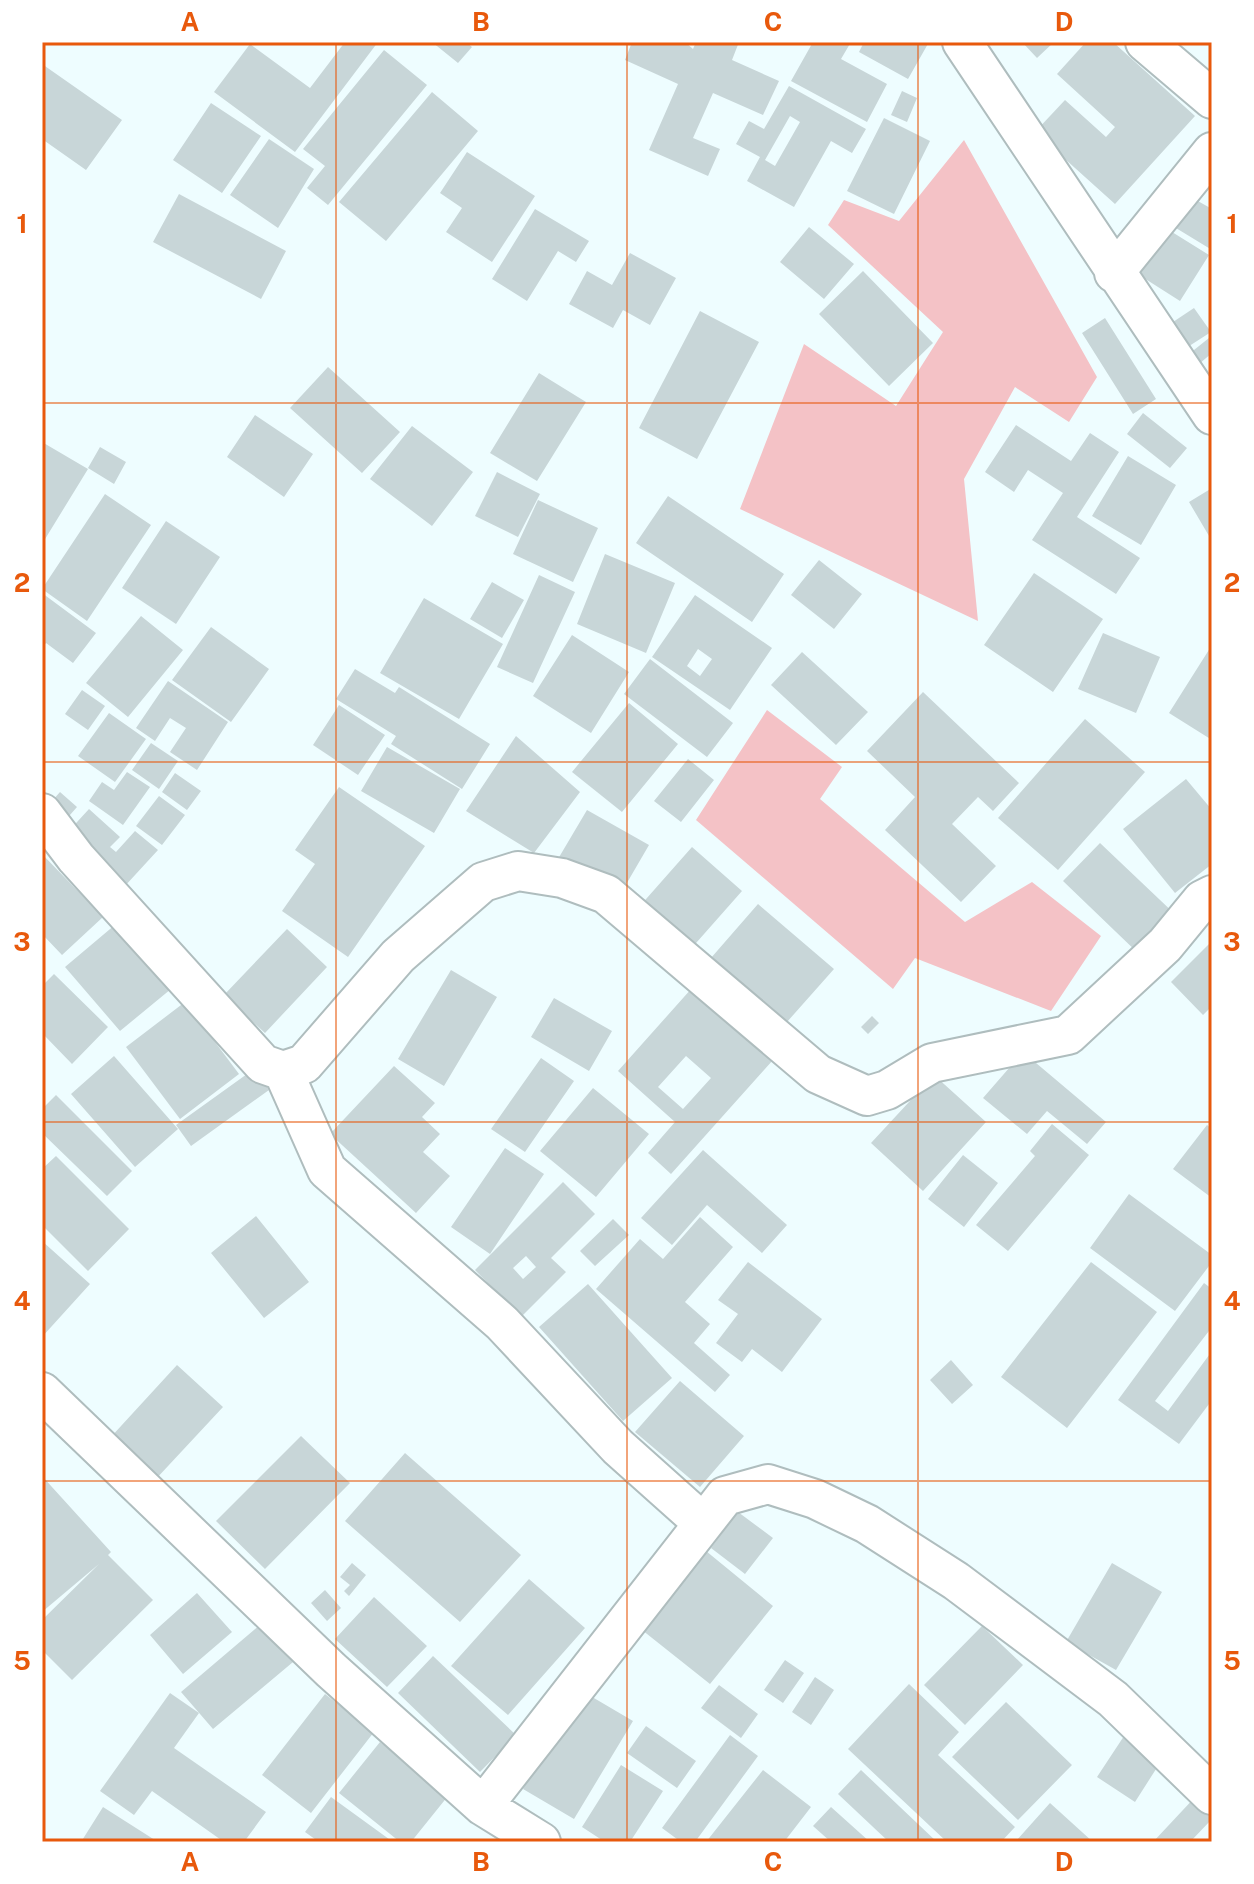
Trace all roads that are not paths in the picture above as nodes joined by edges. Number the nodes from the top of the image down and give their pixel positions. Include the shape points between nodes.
1 (962, 42) edge
2 (1145, 42) edge
3 (1212, 99) edge
4 (1212, 152) edge
5 (1114, 273) junction
6 (1212, 415) edge
7 (42, 813) edge
8 (1212, 895) edge
9 (283, 1071) junction
10 (42, 1392) edge
11 (703, 1523) junction
12 (1212, 1795) edge
13 (483, 1806) junction
14 (541, 1842) edge

1 - 5 street
2 - 3 street
4 - 5 street
5 - 6 street
7 - 9 street via 76,858 263,1064
8 - 9 street via 1068,1035 932,1063 867,1096 818,1074 606,894 562,878 518,871 483,882 398,956 304,1064
9 - 11 street via 327,1170 502,1323 618,1447
10 - 13 street via 331,1670
11 - 12 street via 725,1496 768,1484 867,1524 956,1581 1113,1699
11 - 13 street
13 - 14 street

